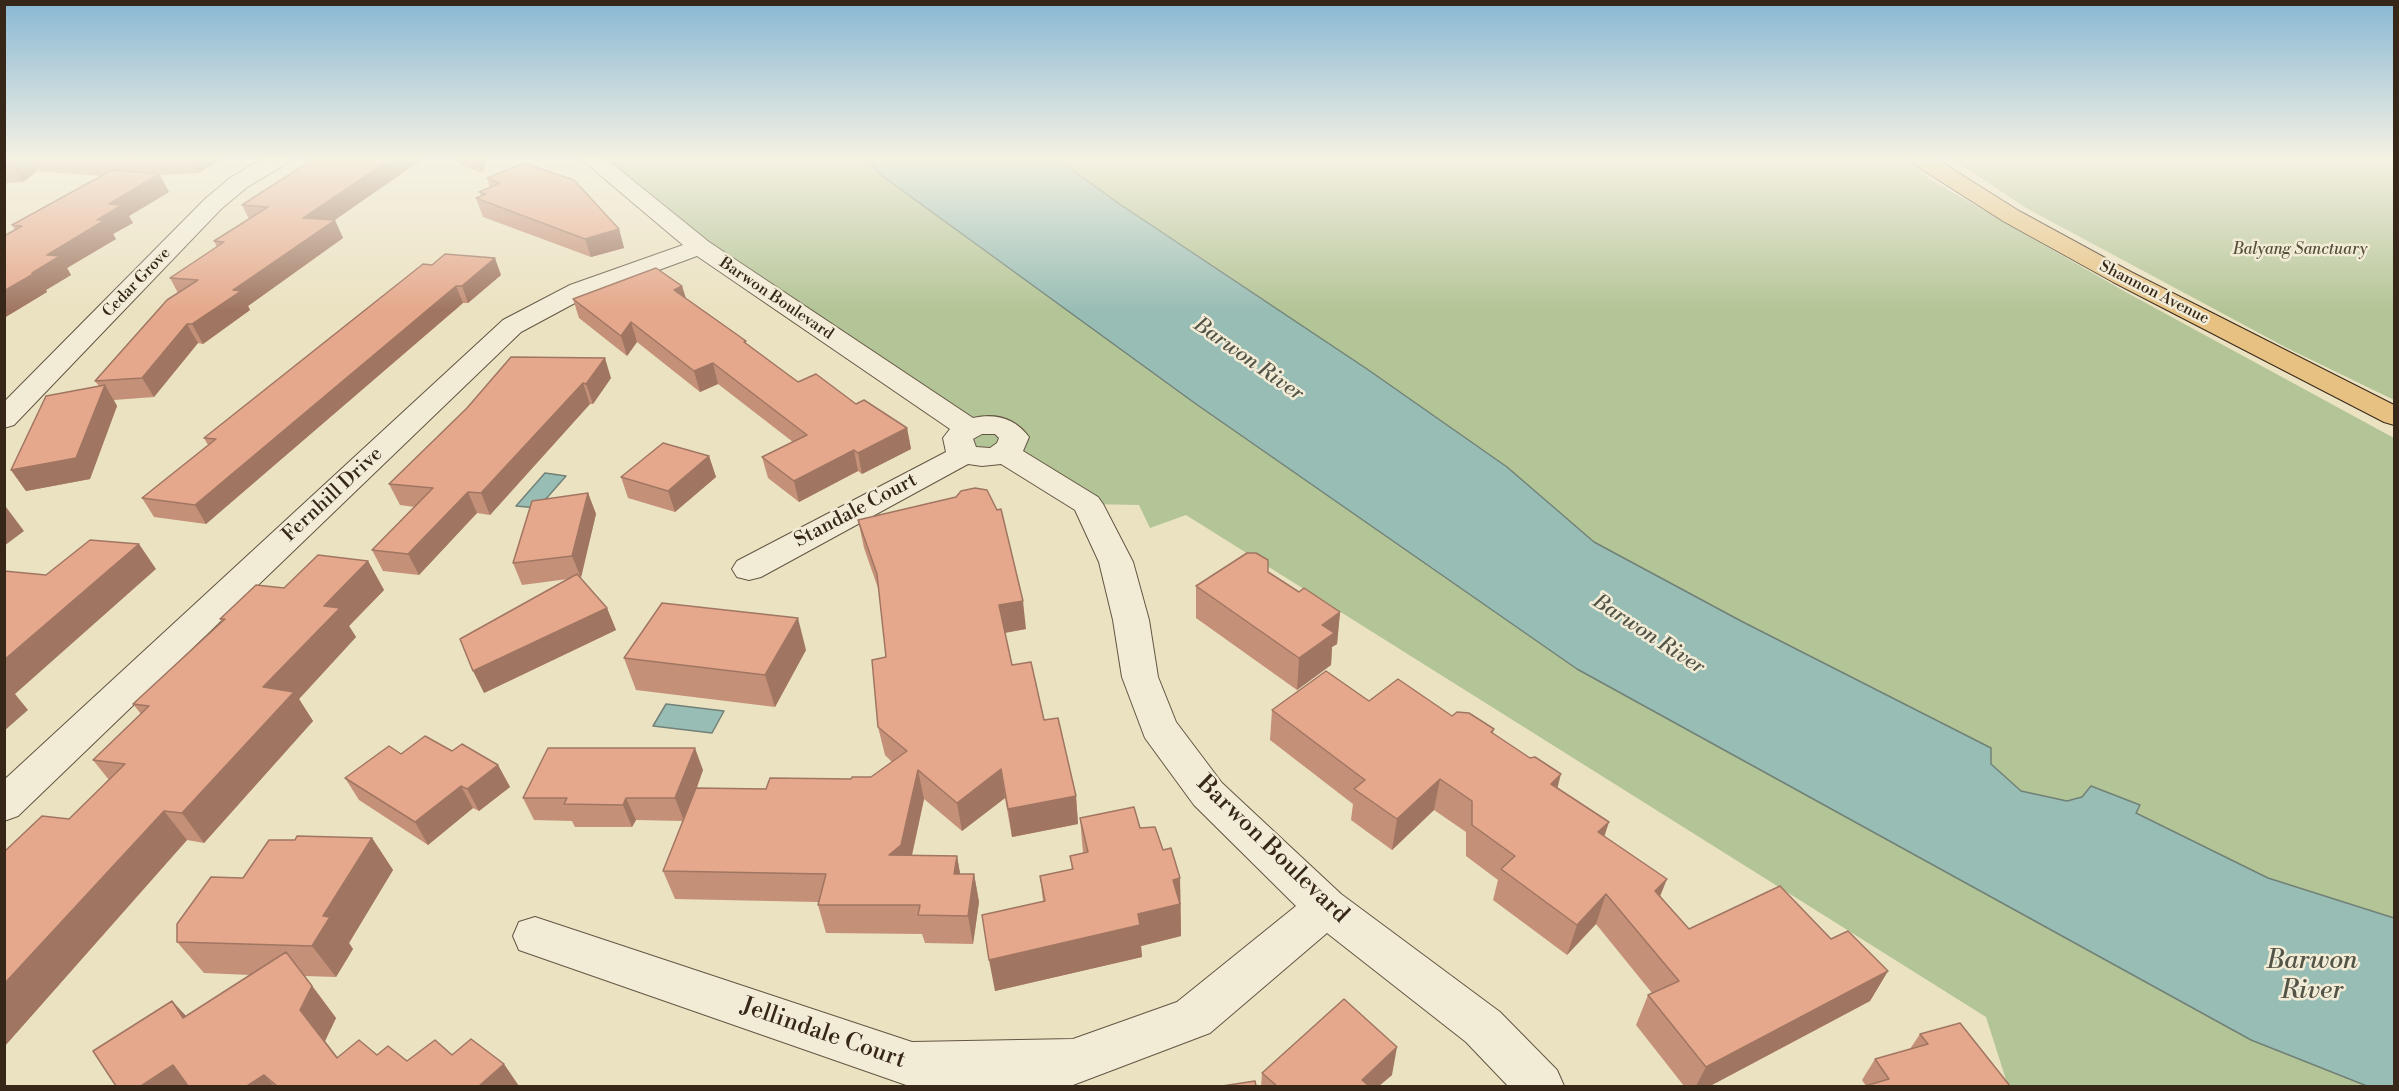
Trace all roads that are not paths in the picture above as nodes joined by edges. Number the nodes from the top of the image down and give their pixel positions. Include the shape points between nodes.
1 (208, 209) edge
2 (653, 209) edge
3 (2000, 209) edge
4 (700, 247) junction
5 (2394, 416) edge
6 (4, 419) edge
7 (966, 441) junction
8 (749, 569) dead end
9 (4, 805) edge
10 (1326, 907) junction
11 (535, 936) dead end
12 (1540, 1086) edge

1 - 6 street, Cedar Grove
2 - 4 street, Barwon Boulevard
3 - 5 main road, Shannon Avenue
4 - 7 street, Barwon Boulevard
4 - 9 street, Fernhill Drive via 569,294 512,326
7 - 8 street, Standale Court
7 - 10 street, Barwon Boulevard via 977,426 996,425 1011,432 1014,442 1003,452 1087,504 1116,562 1140,677 1159,728 1208,794
10 - 11 street, Jellindale Court via 1193,1018 1073,1062 912,1065
10 - 12 street, Barwon Boulevard via 1483,1027

